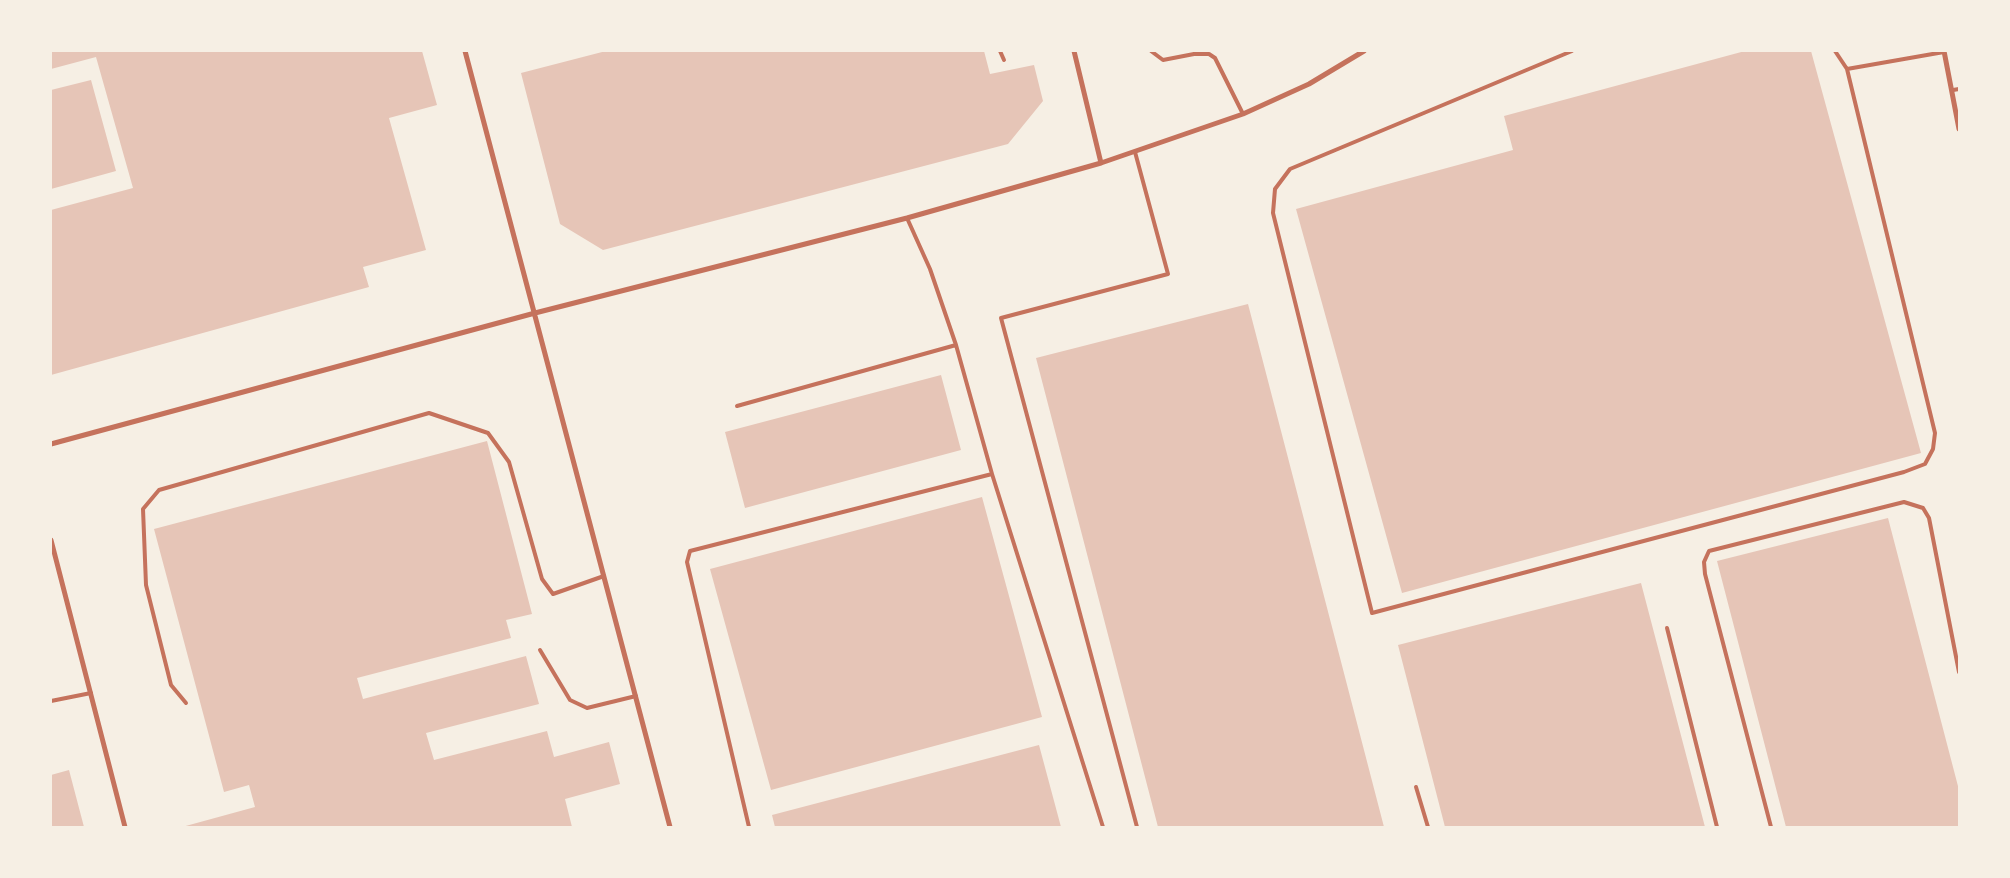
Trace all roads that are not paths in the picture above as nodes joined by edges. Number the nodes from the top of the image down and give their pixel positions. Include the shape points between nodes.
1 (464, 51) edge
2 (1000, 51) edge
3 (1074, 51) edge
4 (1151, 51) edge
5 (1364, 51) edge
6 (1572, 51) edge
7 (1835, 51) edge
8 (1944, 52) edge
9 (1004, 60) dead end
10 (1847, 69) junction
11 (1956, 89) edge
12 (1243, 114) junction
13 (1959, 129) edge
14 (1135, 152) junction
15 (1100, 163) junction
16 (907, 218) junction
17 (535, 313) junction
18 (956, 344) junction
19 (737, 406) dead end
20 (51, 444) edge
21 (992, 474) junction
22 (51, 540) edge
23 (604, 576) junction
24 (1667, 628) dead end
25 (540, 650) dead end
26 (1959, 672) edge
27 (91, 693) junction
28 (636, 696) junction
29 (51, 701) edge
30 (186, 703) dead end
31 (1416, 787) dead end
32 (126, 827) edge
33 (670, 827) edge
34 (749, 827) edge
35 (1103, 827) edge
36 (1137, 827) edge
37 (1428, 827) edge
38 (1717, 827) edge
39 (1771, 827) edge

1 - 17 street
2 - 9 lane
3 - 15 street
4 - 12 lane via 1163,60 1194,54 1208,54 1215,58
5 - 12 street via 1309,84
6 - 10 lane via 1290,169 1275,189 1273,213 1372,613 1904,472 1924,464 1934,449 1935,433
7 - 10 lane
8 - 10 lane
8 - 11 street
11 - 13 street
12 - 14 street
14 - 15 street
14 - 36 lane via 1168,274 1000,318
15 - 16 street
16 - 17 street
16 - 18 lane via 930,269
17 - 20 street
17 - 23 street
18 - 19 lane
18 - 21 lane
21 - 34 lane via 690,552 687,562
21 - 35 lane
22 - 27 street
23 - 28 street
23 - 30 lane via 553,594 542,578 509,462 488,433 429,413 158,490 142,509 146,585 171,685
24 - 38 lane
25 - 28 lane via 570,700 587,708
26 - 39 lane via 1929,518 1923,508 1904,502 1709,551 1704,562 1704,574
27 - 29 lane
27 - 32 street
28 - 33 street
31 - 37 lane

